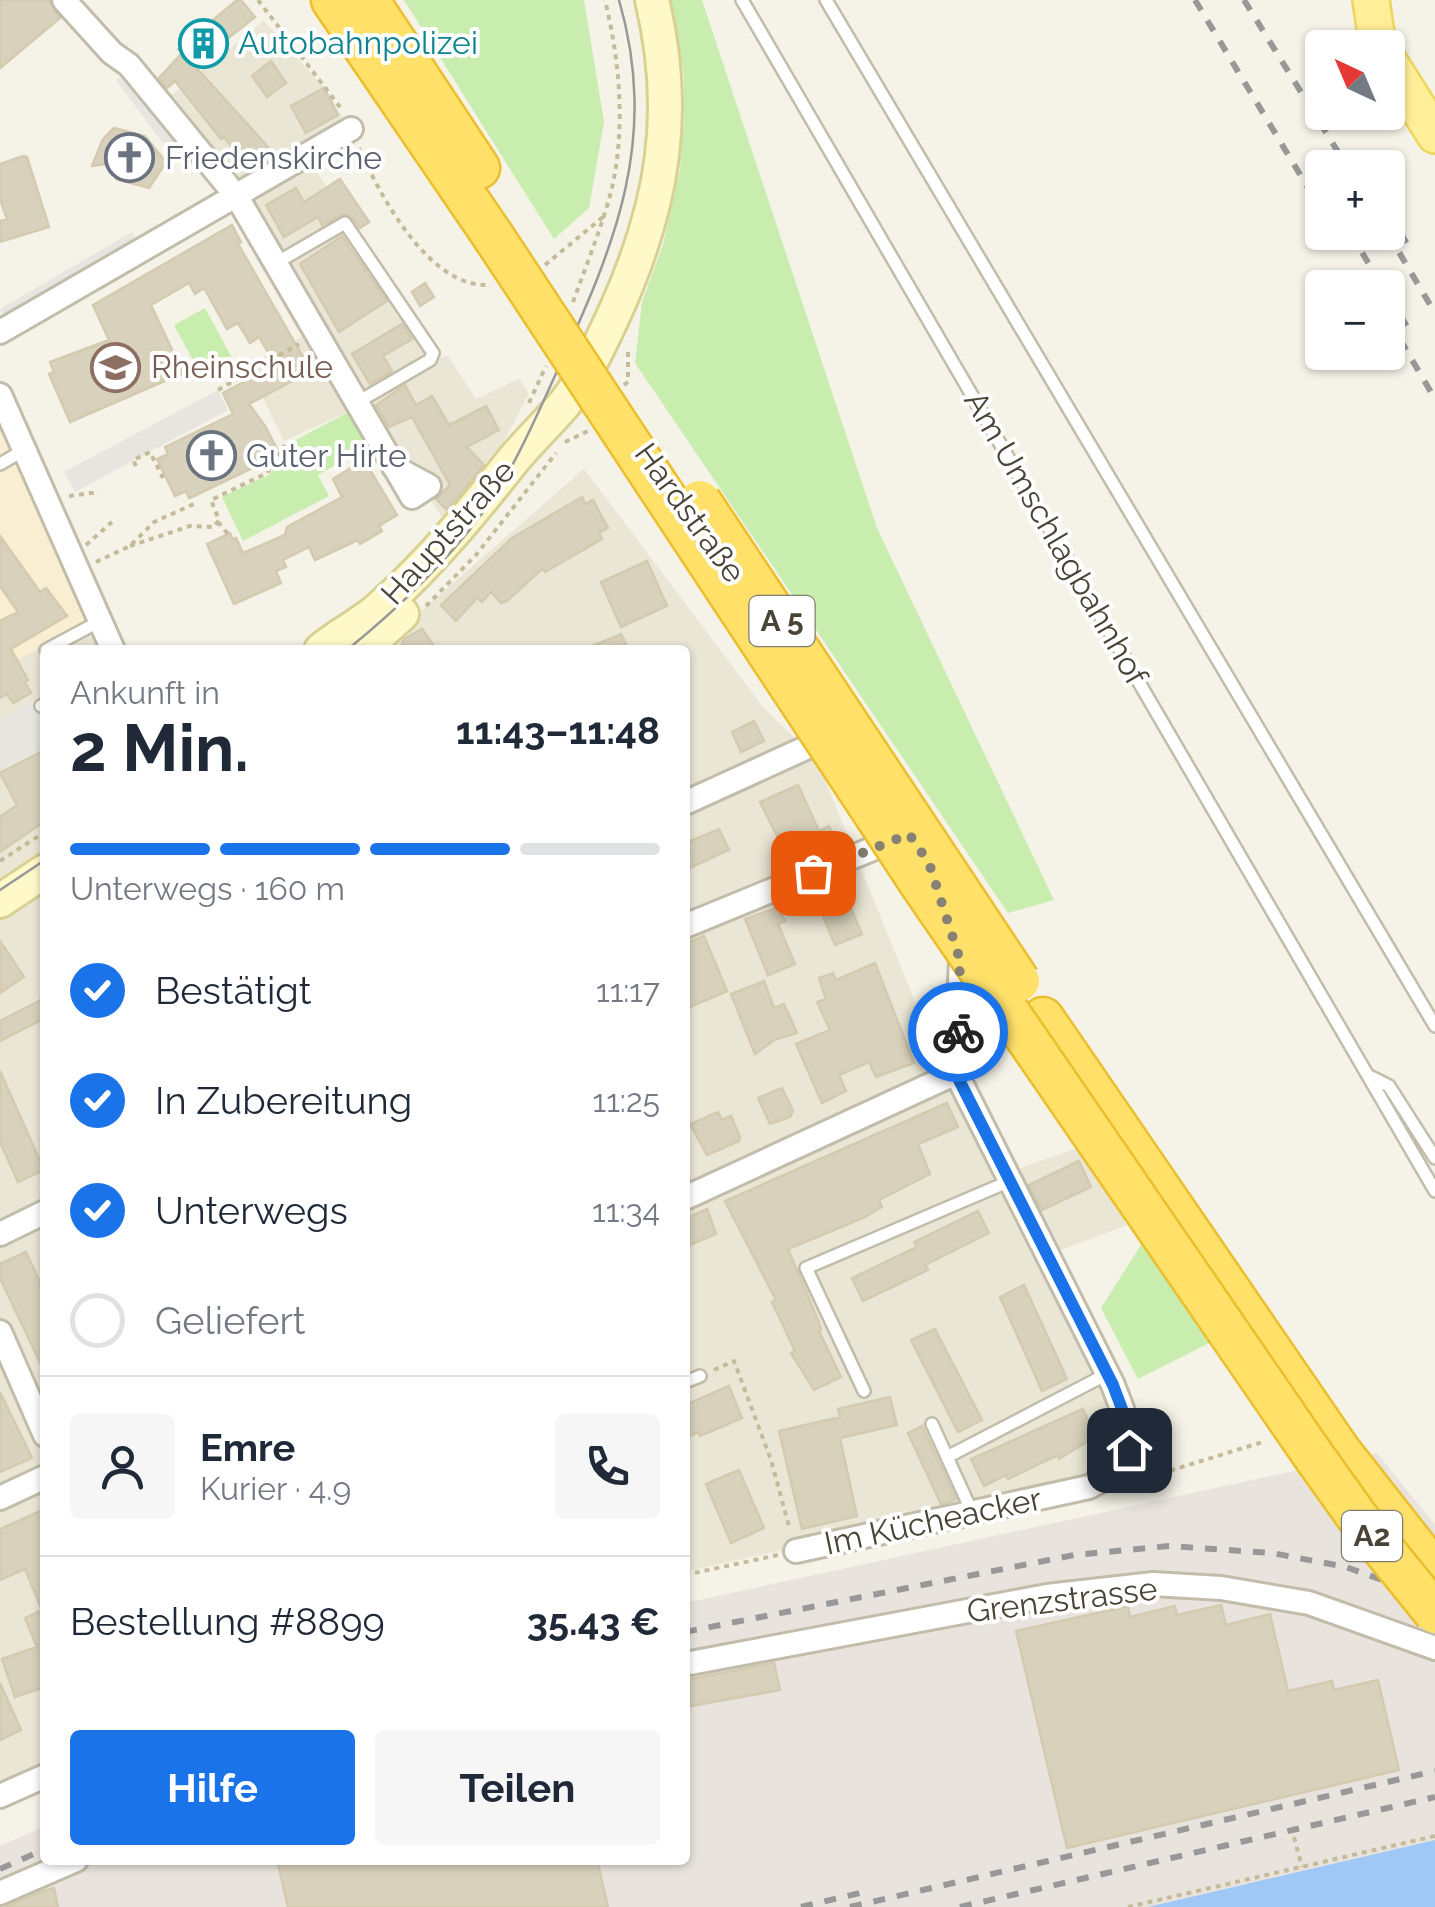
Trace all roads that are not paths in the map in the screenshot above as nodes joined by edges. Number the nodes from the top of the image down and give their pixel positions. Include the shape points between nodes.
1 (64, 0) edge
2 (332, 0) edge
3 (368, 0) edge
4 (384, 0) edge
5 (652, 0) edge
6 (742, 0) edge
7 (826, 0) edge
8 (1372, 0) edge
9 (1376, 30) edge
10 (404, 54) junction
11 (1405, 87) edge
12 (350, 129) road end
13 (1435, 136) edge
14 (237, 197) junction
15 (505, 231) junction
16 (276, 263) junction
17 (0, 332) edge
18 (0, 395) edge
19 (565, 402) junction
20 (356, 403) junction
21 (24, 450) junction
22 (0, 464) edge
23 (394, 467) dead end
24 (100, 621) junction
25 (55, 645) edge
26 (111, 645) edge
27 (327, 645) edge
28 (370, 645) edge
29 (840, 732) junction
30 (690, 801) edge
31 (909, 834) junction
32 (40, 850) edge
33 (40, 874) edge
34 (0, 876) edge
35 (0, 900) edge
36 (690, 924) edge
37 (1435, 1026) edge
38 (956, 1074) junction
39 (1370, 1076) junction
40 (1435, 1158) edge
41 (1010, 1181) junction
42 (690, 1189) edge
43 (1435, 1192) edge
44 (40, 1214) edge
45 (0, 1234) edge
46 (0, 1332) edge
47 (1107, 1374) junction
48 (700, 1376) road end
49 (690, 1380) edge
50 (864, 1391) dead end
51 (40, 1424) edge
52 (932, 1424) dead end
53 (1326, 1453) junction
54 (947, 1457) junction
55 (1123, 1466) joint
56 (40, 1479) edge
57 (0, 1498) edge
58 (972, 1512) junction
59 (796, 1551) road end
60 (1435, 1572) edge
61 (1435, 1613) edge
62 (1435, 1648) edge
63 (690, 1663) edge
64 (40, 1778) edge
65 (0, 1796) edge
66 (64, 1865) edge
67 (0, 1892) edge

1 - 14 street via 132,68
2 - 15 highway, A 5
3 - 10 highway, A 5
4 - 10 lane
5 - 19 main road, Hauptstraße via 666,84 655,202 603,338
6 - 39 lane, Am Umschlagbahnhof
7 - 37 lane
8 - 9 main road
10 - 15 highway, A 5
11 - 13 main road
12 - 14 street
14 - 16 street
14 - 17 street
15 - 53 highway, A 5, bridge via 922,886
16 - 20 street
16 - 20 lane via 344,223 433,352 430,360
18 - 21 street
19 - 27 main road, Hauptstraße via 419,570
19 - 28 main road, Hauptstraße via 562,419 506,501
19 - 29 street, Hardstraße via 614,420 652,450
20 - 23 street
21 - 22 lane
21 - 24 street
24 - 25 lane
24 - 26 street
29 - 30 street
29 - 31 street, Hardstraße
31 - 36 street
31 - 38 street, Hardstraße via 929,863 960,960
32 - 34 main road
33 - 35 main road
38 - 41 street, Hardstraße
38 - 42 street
39 - 40 lane via 1389,1086
39 - 43 lane
41 - 47 street, Hardstraße
41 - 50 lane via 806,1268
44 - 45 street
46 - 51 street
47 - 54 lane
47 - 55 street, Hardstraße via 1128,1425
48 - 49 lane
52 - 54 lane
53 - 60 highway, A2
53 - 61 highway, A2, bridge via 1358,1518
54 - 58 lane
55 - 58 street, Im Kücheacker via 1088,1487
56 - 57 street
58 - 59 street, Im Kücheacker
62 - 63 street, Grenzstrasse via 1309,1603 1153,1584 1066,1593
64 - 65 street
66 - 67 street

